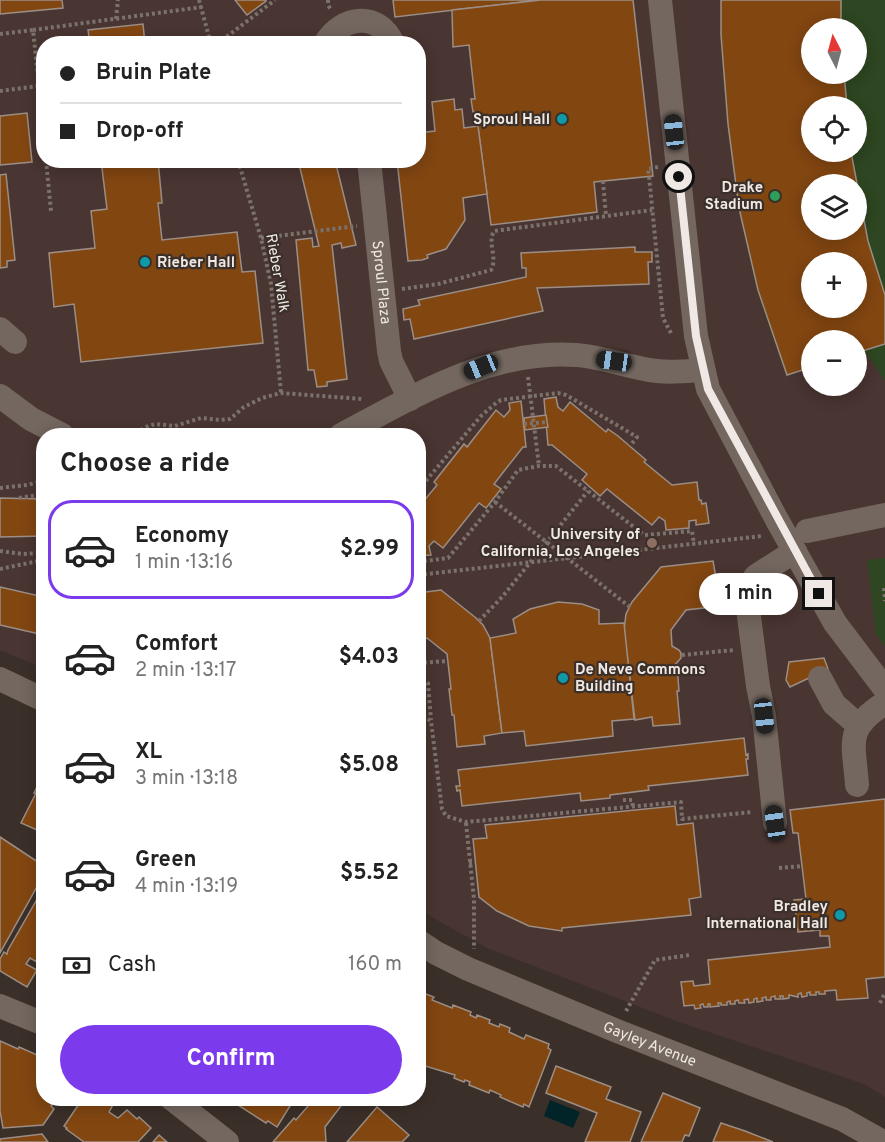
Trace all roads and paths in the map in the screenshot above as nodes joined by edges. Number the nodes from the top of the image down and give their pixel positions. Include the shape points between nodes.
1 (118, 0) edge
2 (199, 0) edge
3 (275, 0) edge
4 (660, 0) edge
5 (202, 7) junction
6 (116, 19) junction
7 (33, 30) junction
8 (0, 34) edge
9 (210, 36) edge
10 (228, 36) edge
11 (330, 36) edge
12 (388, 36) edge
13 (36, 58) edge
14 (36, 86) edge
15 (0, 90) edge
16 (657, 167) dead end
17 (47, 168) edge
18 (240, 168) edge
19 (370, 168) edge
20 (603, 181) dead end
21 (652, 210) junction
22 (51, 211) dead end
23 (606, 216) junction
24 (352, 227) dead end
25 (261, 238) junction
26 (383, 292) junction
27 (672, 335) dead end
28 (703, 370) junction
29 (528, 374) dead end
30 (281, 393) junction
31 (0, 396) edge
32 (531, 396) junction
33 (347, 398) dead end
34 (410, 399) junction
35 (547, 422) dead end
36 (524, 424) dead end
37 (48, 428) edge
38 (143, 428) edge
39 (354, 428) edge
40 (630, 446) dead end
41 (539, 466) junction
42 (426, 481) edge
43 (36, 483) edge
44 (0, 488) edge
45 (588, 491) junction
46 (36, 495) edge
47 (19, 498) dead end
48 (495, 502) junction
49 (885, 515) edge
50 (766, 535) dead end
51 (546, 541) junction
52 (801, 541) junction
53 (694, 544) junction
54 (0, 551) edge
55 (36, 553) edge
56 (568, 558) junction
57 (36, 561) edge
58 (426, 561) edge
59 (529, 562) junction
60 (0, 568) edge
61 (426, 574) edge
62 (884, 588) edge
63 (885, 601) edge
64 (630, 607) dead end
65 (479, 621) dead end
66 (753, 648) junction
67 (682, 655) dead end
68 (448, 661) dead end
69 (426, 662) edge
70 (819, 678) dead end
71 (0, 679) edge
72 (426, 681) edge
73 (885, 689) edge
74 (36, 696) edge
75 (885, 703) edge
76 (426, 718) edge
77 (431, 721) junction
78 (858, 725) junction
79 (857, 785) dead end
80 (623, 800) dead end
81 (633, 807) junction
82 (774, 816) joint
83 (465, 822) junction
84 (469, 863) junction
85 (475, 863) dead end
86 (802, 866) dead end
87 (779, 868) dead end
88 (476, 944) dead end
89 (426, 946) edge
90 (690, 955) dead end
91 (885, 993) edge
92 (880, 1003) dead end
93 (628, 1005) dead end
94 (0, 1006) edge
95 (36, 1021) edge
96 (181, 1106) edge
97 (227, 1142) edge
98 (883, 1142) edge

1 - 6 path
2 - 5 path
3 - 10 path
4 - 28 street
5 - 6 path
5 - 9 path
6 - 7 path
7 - 8 path
7 - 13 path
11 - 12 street via 352,21 375,24
14 - 15 path
16 - 21 path via 648,169
17 - 22 path
18 - 25 path, Rieber Walk
19 - 26 street, Sproul Plaza
20 - 23 path
21 - 23 path
21 - 27 path via 663,318
23 - 26 path via 494,231 491,270 438,284
24 - 25 path
25 - 30 path, Rieber Walk via 271,284
26 - 34 street, Sproul Plaza via 388,351
28 - 34 street via 656,371 576,355 529,357 481,367
28 - 52 street via 719,412
29 - 32 path
30 - 33 path
30 - 38 path via 244,407 230,419 201,418 175,426 155,424
31 - 37 street
32 - 40 path via 566,395 637,437
32 - 41 path
32 - 42 path via 496,403
34 - 39 street
35 - 36 path
41 - 45 path via 556,466
41 - 48 path via 519,470
43 - 44 path
45 - 51 path
45 - 53 path via 644,535 692,531
46 - 47 path
48 - 51 path
48 - 58 path via 448,558
49 - 52 street
50 - 53 path
51 - 56 path
51 - 59 path
52 - 66 street via 749,586
52 - 73 street via 835,623
53 - 56 path
54 - 55 path
56 - 59 path
56 - 64 path
57 - 60 path
59 - 61 path
59 - 65 path
62 - 63 path
66 - 67 path
66 - 82 street
68 - 69 path
70 - 78 street via 834,704
71 - 74 street
72 - 77 path
75 - 78 street
76 - 77 path
77 - 83 path via 442,809 446,816
78 - 79 street via 854,738
80 - 81 path via 632,800
81 - 82 path via 681,802 682,819
81 - 83 path
83 - 84 path
84 - 85 path
84 - 88 path via 476,898
86 - 87 path
89 - 98 street, Gayley Avenue via 468,969 627,1035 842,1119
90 - 93 path via 655,960
91 - 92 path
94 - 95 street
96 - 97 street

